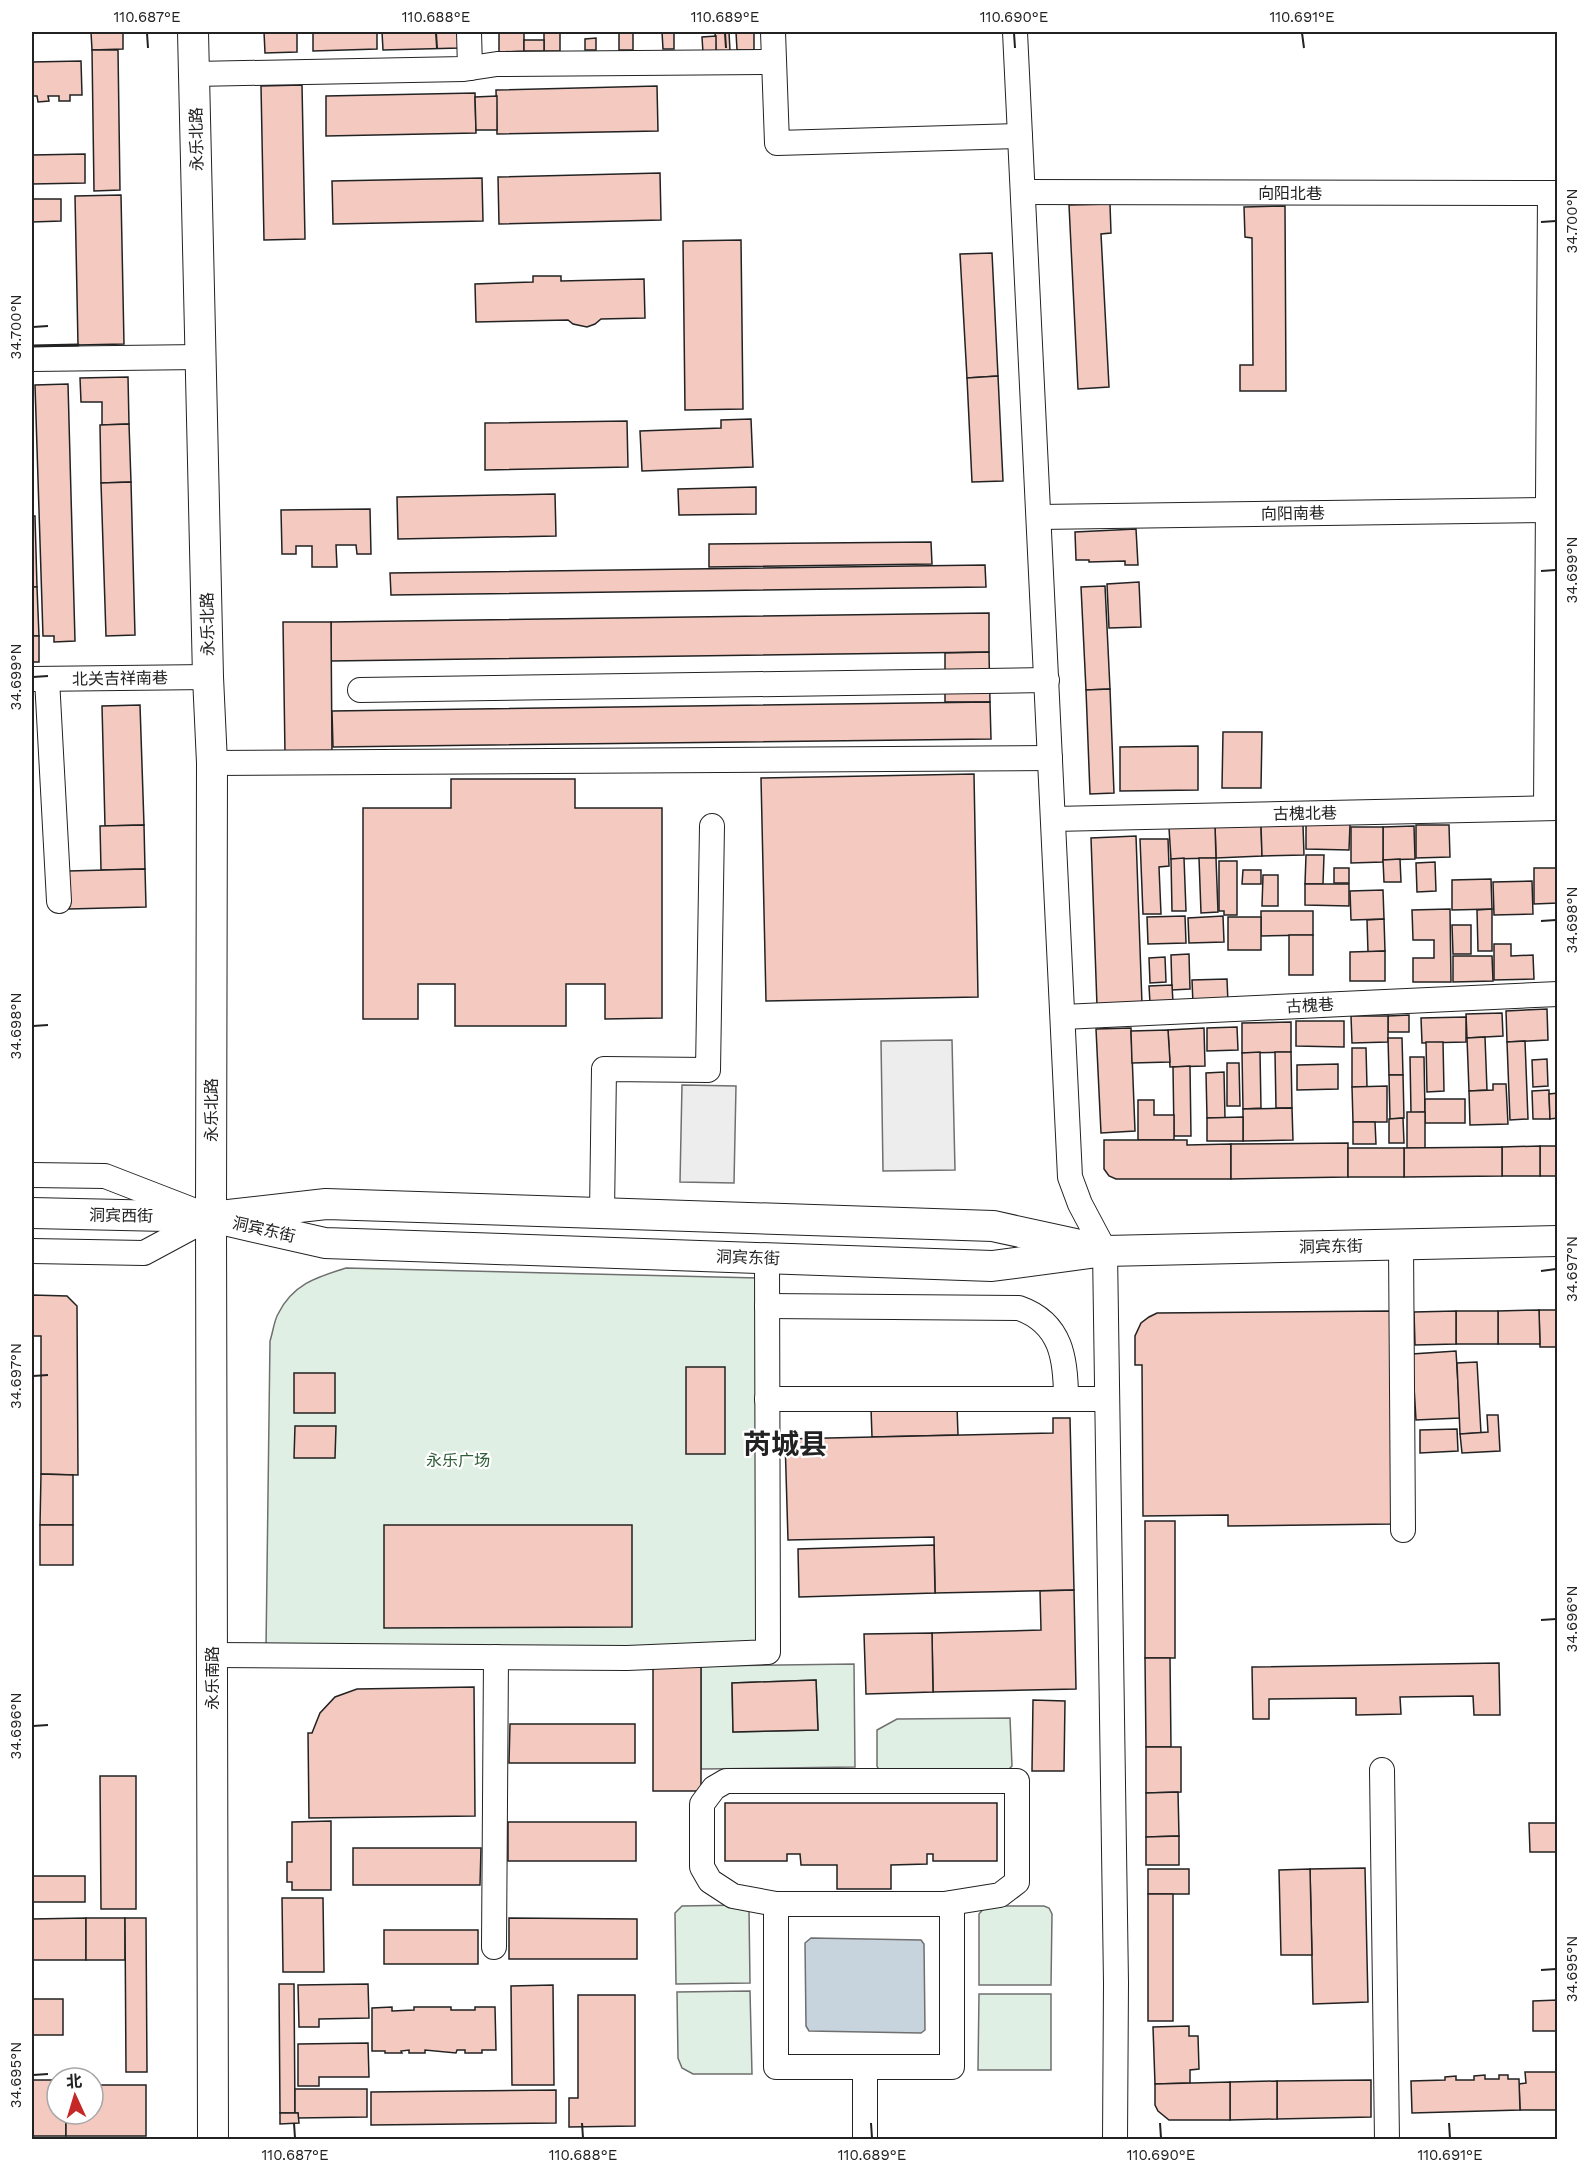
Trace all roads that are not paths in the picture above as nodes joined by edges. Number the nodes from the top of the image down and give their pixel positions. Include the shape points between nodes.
1 (194, 32) edge
2 (469, 32) edge
3 (774, 32) edge
4 (1015, 32) edge
5 (774, 62) junction
6 (470, 68) junction
7 (194, 74) junction
8 (1020, 136) junction
9 (1023, 192) junction
10 (1554, 193) edge
11 (201, 357) junction
12 (32, 359) edge
13 (1548, 510) junction
14 (1039, 517) junction
15 (1552, 546) edge
16 (208, 677) junction
17 (39, 679) edge
18 (1047, 680) junction
19 (360, 690) dead end
20 (1050, 758) junction
21 (212, 763) junction
22 (1551, 808) edge
23 (1053, 819) junction
24 (712, 826) dead end
25 (59, 901) dead end
26 (1557, 994) edge
27 (1063, 1017) junction
28 (32, 1175) edge
29 (32, 1213) edge
30 (602, 1213) junction
31 (211, 1217) junction
32 (1557, 1241) edge
33 (1401, 1244) junction
34 (32, 1251) edge
35 (1105, 1251) junction
36 (767, 1258) junction
37 (767, 1306) junction
38 (1066, 1399) junction
39 (767, 1400) junction
40 (1107, 1400) junction
41 (1403, 1530) dead end
42 (212, 1655) junction
43 (496, 1657) junction
44 (1382, 1770) dead end
45 (952, 1903) junction
46 (776, 1904) junction
47 (494, 1947) dead end
48 (865, 2067) junction
49 (213, 2139) edge
50 (865, 2139) edge
51 (1115, 2139) edge
52 (1387, 2139) edge

1 - 7 main road, 永乐北路
2 - 6 street
3 - 5 street
4 - 8 street
5 - 6 street via 497,64
5 - 8 street via 777,143
6 - 7 street
7 - 11 main road, 永乐北路
8 - 9 street
9 - 10 street, 向阳北巷
9 - 14 street
10 - 13 street
11 - 12 street
11 - 16 main road, 永乐北路
13 - 14 street, 向阳南巷
13 - 15 street
14 - 18 street
15 - 22 street
16 - 17 street, 北关吉祥南巷
16 - 21 main road, 永乐北路
17 - 25 street
18 - 19 street
18 - 20 street
20 - 21 street
20 - 23 street
21 - 31 main road, 永乐北路
22 - 23 street, 古槐北巷
23 - 27 street
24 - 30 street via 708,1070 604,1069
26 - 27 street, 古槐巷
27 - 35 street via 1070,1177
28 - 31 street via 105,1176
29 - 31 main road, 洞宾西街
30 - 31 main road, 洞宾东街 via 326,1204
30 - 35 main road, 洞宾东街 via 993,1226
31 - 34 street via 144,1253
31 - 36 main road, 洞宾东街 via 325,1243
31 - 42 main road, 永乐南路
32 - 33 main road, 洞宾东街
33 - 35 main road, 洞宾东街
33 - 41 street
35 - 36 main road, 洞宾东街 via 992,1266
35 - 40 street
36 - 37 street
37 - 38 street via 1019,1308 1038,1317 1054,1333 1066,1375
37 - 39 street
38 - 39 street
38 - 40 street
39 - 43 street via 768,1652 627,1658
40 - 51 street
42 - 43 street
42 - 49 main road, 永乐南路
43 - 47 street
44 - 52 street
45 - 46 street
45 - 46 street via 1000,1895 1017,1882 1017,1781 719,1784 702,1804 702,1867 710,1881 733,1896
45 - 48 street via 952,2067
46 - 48 street via 776,2067
48 - 50 street

